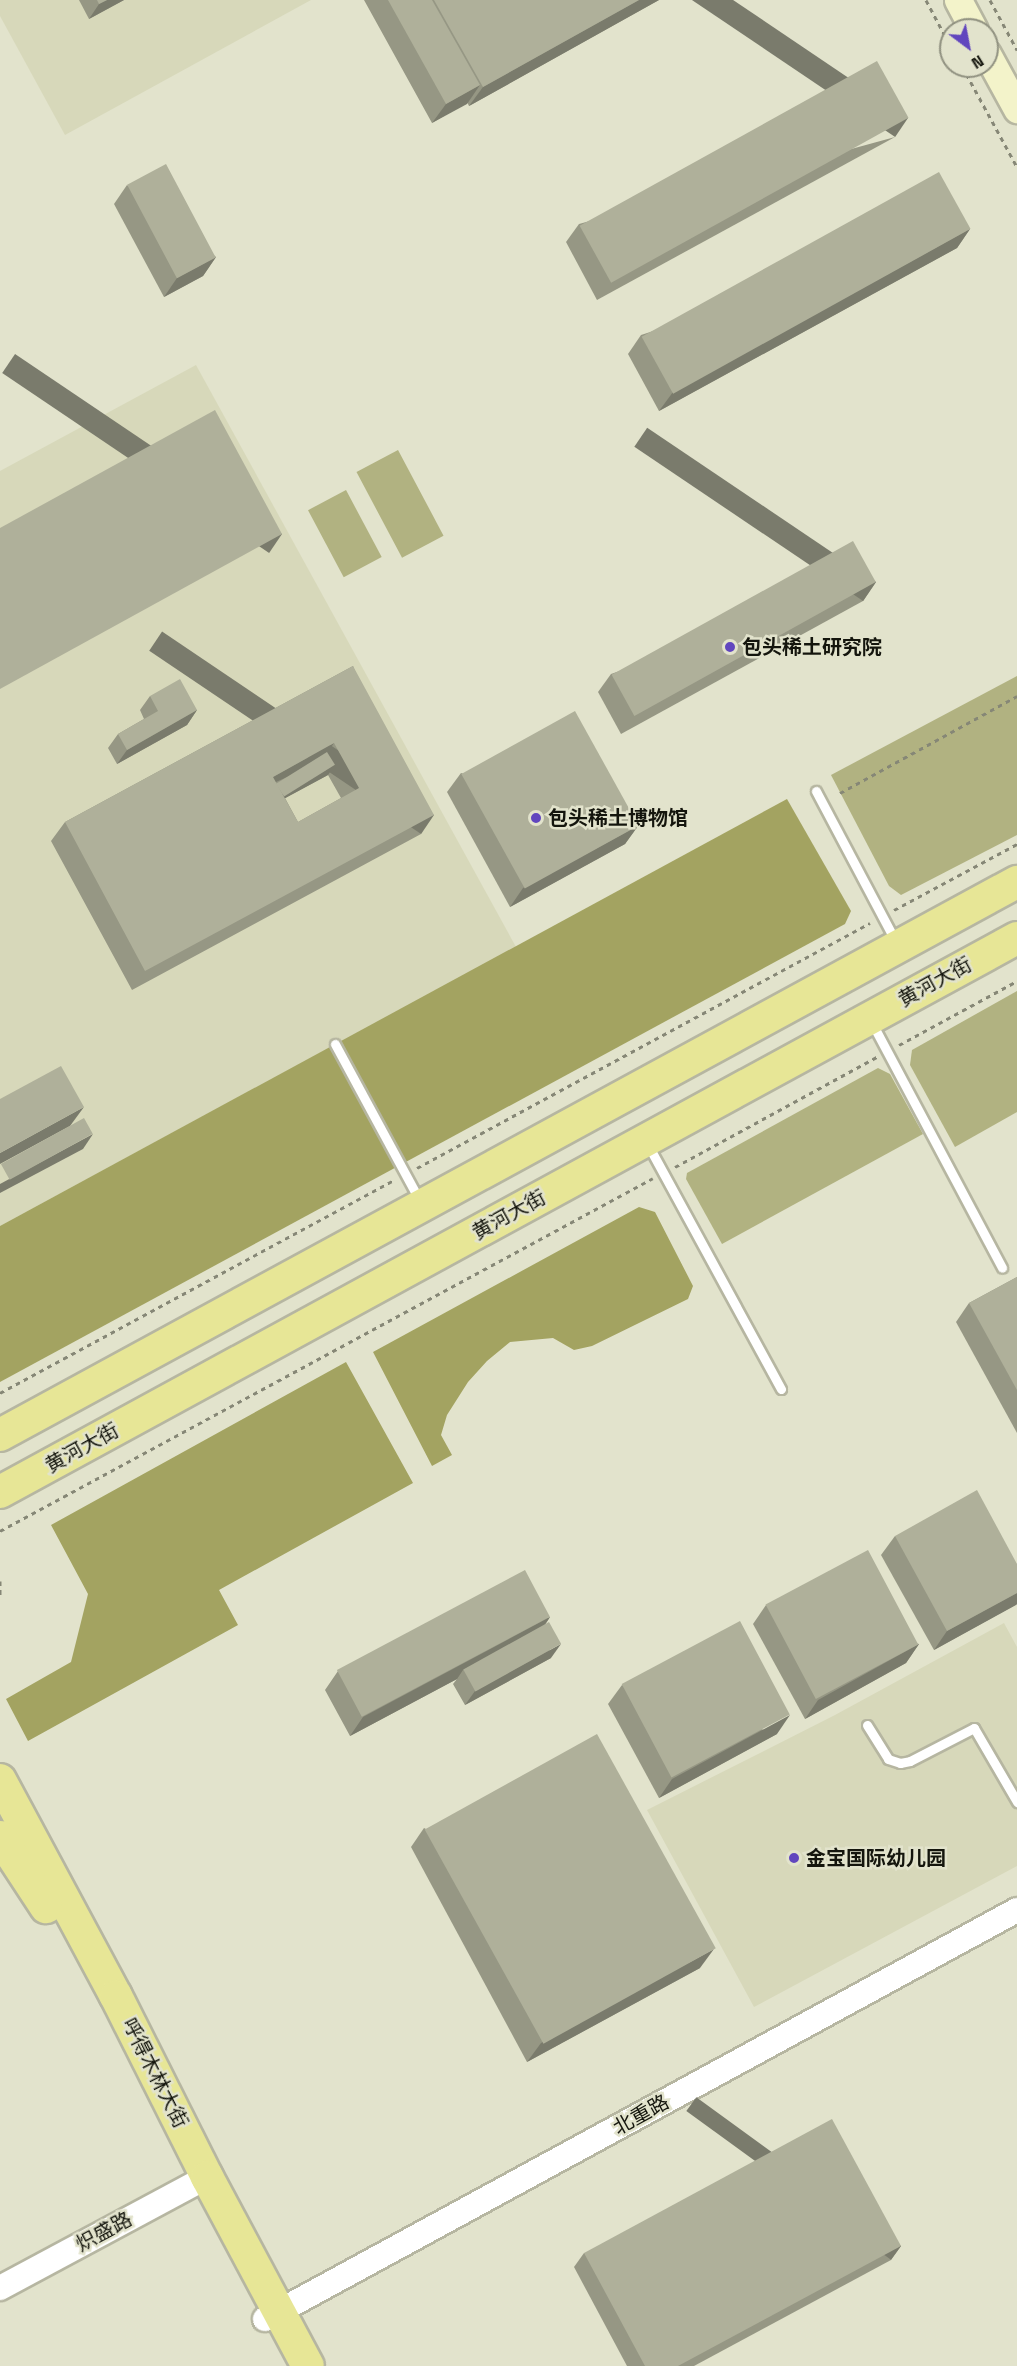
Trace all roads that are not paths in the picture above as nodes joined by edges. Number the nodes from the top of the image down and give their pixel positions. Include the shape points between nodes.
1 (958, 0) edge
2 (968, 18) edge
3 (999, 76) edge
4 (1017, 109) edge
5 (816, 791) dead end
6 (1017, 882) edge
7 (1017, 938) edge
8 (898, 946) junction
9 (869, 1018) junction
10 (335, 1044) dead end
11 (646, 1140) junction
12 (422, 1205) junction
13 (1002, 1268) dead end
14 (781, 1389) dead end
15 (0, 1435) edge
16 (0, 1492) edge
17 (867, 1725) dead end
18 (0, 1780) edge
19 (1017, 1802) edge
20 (0, 1838) edge
21 (1017, 1910) edge
22 (200, 2180) junction
23 (0, 2288) edge
24 (272, 2315) junction
25 (289, 2366) edge
26 (308, 2366) edge

1 - 2 main road
3 - 4 main road
5 - 8 lane
6 - 8 main road
7 - 9 main road, 黄河大街
8 - 12 main road
9 - 11 main road, 黄河大街
9 - 13 lane
10 - 12 lane
11 - 14 lane
11 - 16 main road, 黄河大街
12 - 15 main road
17 - 19 lane via 888,1759 900,1763 974,1728
18 - 22 main road, 呼得木林大街 via 116,1996
20 - 22 main road, 呼得木林大街 via 38,1891
21 - 24 street, 北重路
22 - 23 street, 炽盛路
22 - 24 main road, 呼得木林大街
24 - 25 main road, 呼得木林大街
24 - 26 main road, 呼得木林大街

